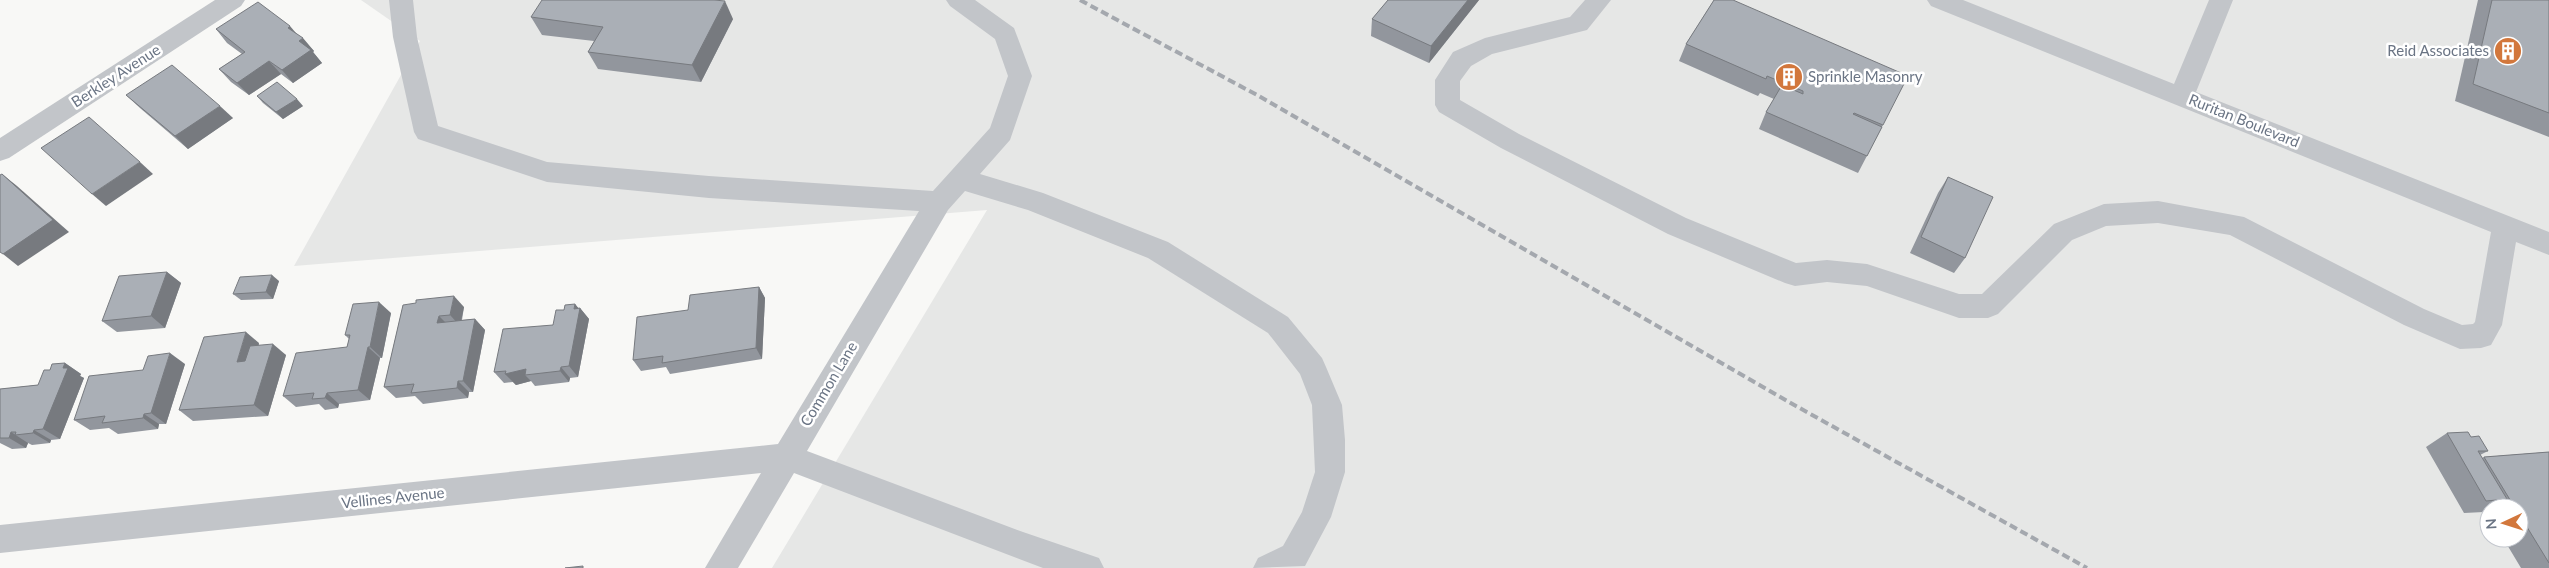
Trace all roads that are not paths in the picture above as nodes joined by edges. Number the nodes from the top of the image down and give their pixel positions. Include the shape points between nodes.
1 (233, 0) edge
2 (401, 0) edge
3 (958, 0) edge
4 (1599, 0) edge
5 (1939, 0) edge
6 (2221, 0) edge
7 (2182, 96) junction
8 (0, 151) edge
9 (960, 179) junction
10 (939, 202) junction
11 (2505, 226) junction
12 (2549, 244) edge
13 (786, 457) junction
14 (0, 539) edge
15 (721, 568) edge
16 (1088, 568) edge
17 (1269, 568) edge

1 - 8 street, Berkley Avenue
2 - 10 street via 405,37 427,132 547,172 709,187
3 - 9 street, Common Lane via 1004,34 1020,76 1000,133
4 - 11 street via 1578,24 1485,46 1462,59 1447,80 1448,105 1510,141 1676,226 1795,275 1827,272 1867,275 1959,306 1988,306 2063,232 2104,214 2158,212 2235,225 2414,317 2460,337 2481,336 2488,325
5 - 7 street, Ruritan Boulevard
6 - 7 street
7 - 11 street, Ruritan Boulevard
9 - 10 street, Common Lane
9 - 17 street via 1034,201 1158,250 1278,325 1312,367 1327,405 1330,472 1316,517 1294,556
10 - 13 street, Common Lane
11 - 12 street, Ruritan Boulevard
13 - 14 street, Vellines Avenue
13 - 15 street, Common Lane
13 - 16 street via 1023,547

